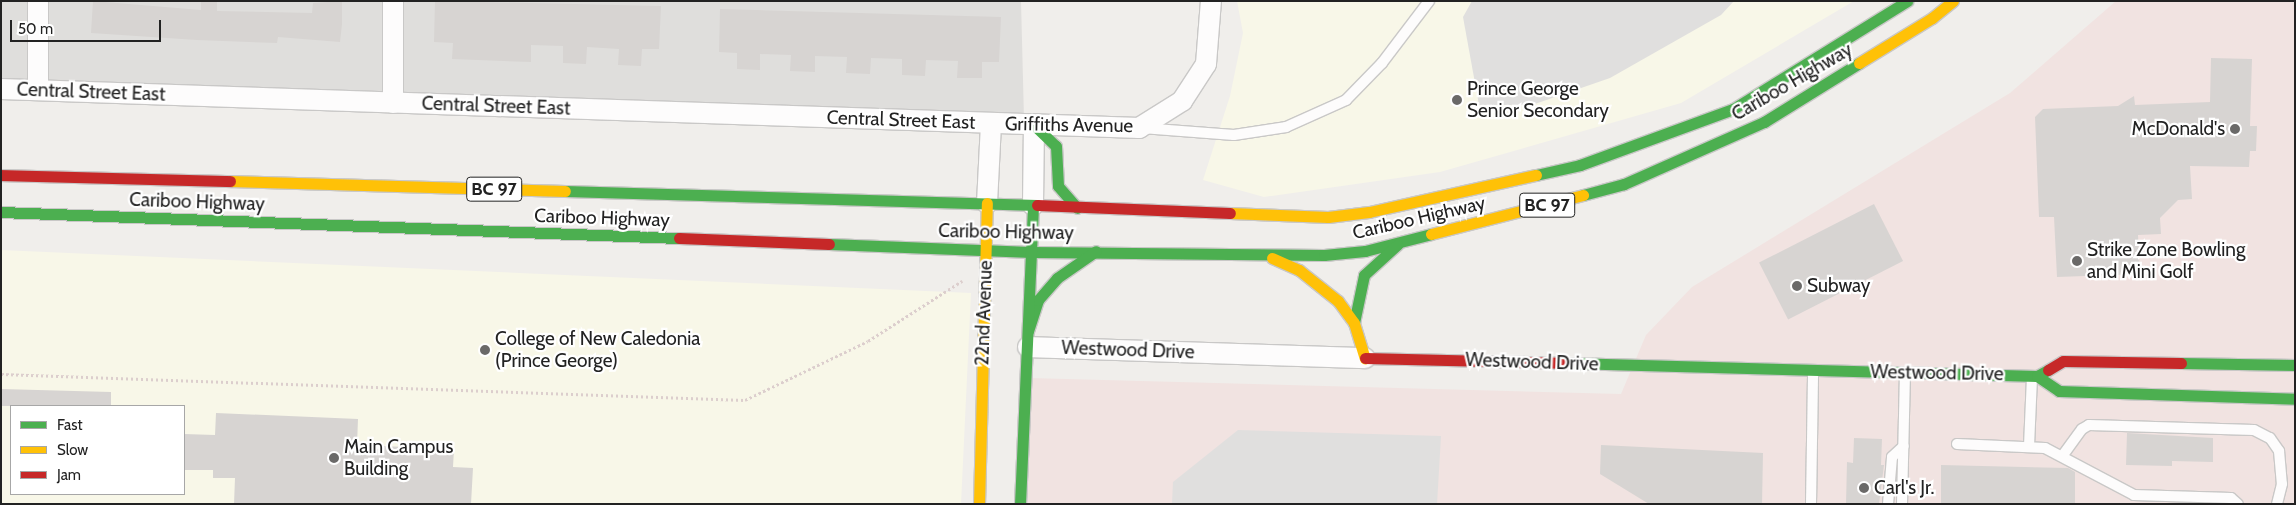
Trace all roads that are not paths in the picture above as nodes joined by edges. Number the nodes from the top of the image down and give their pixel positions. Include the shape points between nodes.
1 (38, 1) edge
2 (393, 1) edge
3 (1211, 1) edge
4 (1429, 1) edge
5 (1907, 1) edge
6 (1953, 1) edge
7 (1, 89) edge
8 (38, 90) junction
9 (392, 103) junction
10 (991, 123) junction
11 (1034, 124) junction
12 (1139, 128) junction
13 (1, 175) edge
14 (987, 203) junction
15 (1033, 205) junction
16 (1077, 208) junction
17 (1, 212) edge
18 (1398, 244) junction
19 (986, 250) junction
20 (1031, 252) junction
21 (1096, 252) junction
22 (1263, 254) junction
23 (1354, 323) junction
24 (1028, 339) junction
25 (1365, 358) junction
26 (2295, 365) edge
27 (1813, 370) junction
28 (1906, 372) junction
29 (2034, 376) junction
30 (2295, 399) edge
31 (1957, 444) dead end
32 (1904, 446) junction
33 (2029, 446) junction
34 (2063, 455) junction
35 (2134, 500) edge
36 (1812, 503) edge
37 (979, 504) edge
38 (1020, 504) edge
39 (1888, 504) edge
40 (1902, 504) edge
41 (2238, 504) edge
42 (2277, 504) edge

1 - 8 street
2 - 9 street
3 - 12 street, Griffiths Avenue via 1206,64 1182,100
4 - 12 lane via 1382,63 1346,100 1303,119 1286,126 1234,135
5 - 16 main road, Cariboo Highway / BC 97 via 1733,109 1580,165 1369,212 1328,217
6 - 18 main road, Cariboo Highway / BC 97 via 1932,18 1764,122 1624,184
7 - 8 street, Central Street East
8 - 9 street, Central Street East
9 - 10 street, Central Street East
10 - 11 street, Griffiths Avenue
10 - 14 street, 22nd Avenue
11 - 12 street, Griffiths Avenue
11 - 15 street
11 - 16 main road via 1056,146 1058,186
13 - 14 main road, Cariboo Highway / BC 97
14 - 15 main road, Cariboo Highway / BC 97
14 - 19 main road, 22nd Avenue
15 - 16 main road, Cariboo Highway / BC 97
15 - 20 main road
17 - 19 main road, Cariboo Highway / BC 97
18 - 22 main road, Cariboo Highway / BC 97 via 1324,255
18 - 23 main road via 1364,275
19 - 20 main road, Cariboo Highway / BC 97
19 - 37 main road, 22nd Avenue
20 - 21 main road, Cariboo Highway / BC 97
20 - 24 main road
21 - 22 main road, Cariboo Highway / BC 97
21 - 24 main road via 1057,278 1038,300
22 - 23 main road via 1299,270 1322,286
23 - 25 main road
24 - 25 street, Westwood Drive
24 - 38 main road
25 - 27 main road, Westwood Drive
26 - 29 main road via 2063,361
27 - 28 main road, Westwood Drive
27 - 36 lane
28 - 29 main road, Westwood Drive
28 - 32 lane
29 - 30 main road via 2059,391
29 - 33 lane
31 - 33 lane
32 - 39 lane via 1892,457
32 - 40 lane
33 - 34 lane
34 - 35 lane
34 - 42 lane via 2082,429 2089,425 2254,430 2270,438 2279,451 2282,484
35 - 41 lane via 2231,498

